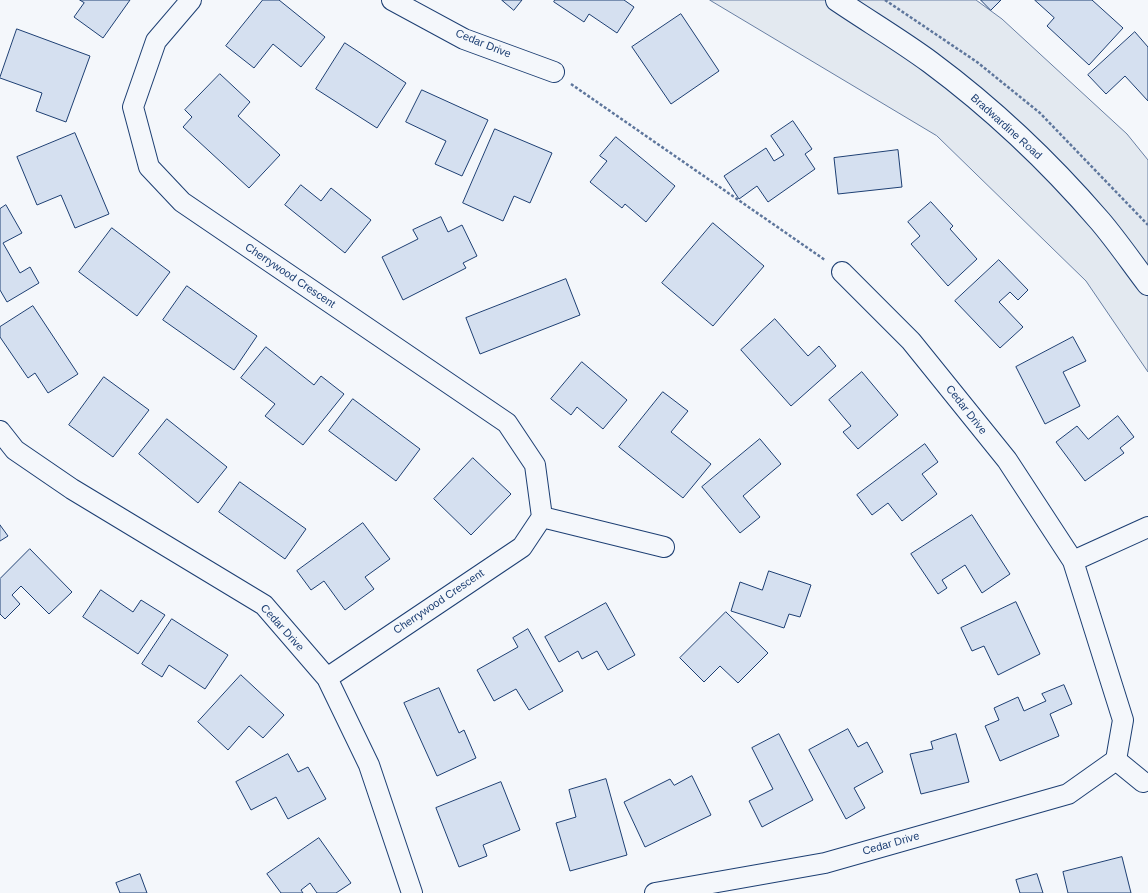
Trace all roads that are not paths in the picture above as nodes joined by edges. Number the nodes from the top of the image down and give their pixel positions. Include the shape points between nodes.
1 (191, 0) edge
2 (392, 0) edge
3 (837, 0) edge
4 (554, 72) road end
5 (842, 272) road end
6 (1148, 284) edge
7 (0, 431) edge
8 (542, 517) junction
9 (1148, 527) edge
10 (664, 547) dead end
11 (1074, 561) junction
12 (327, 678) junction
13 (1116, 760) junction
14 (1143, 782) dead end
15 (412, 893) edge
16 (655, 893) edge

1 - 8 street, Cherrywood Crescent via 156,41 133,107 149,167 182,202 507,423 536,465
2 - 4 street, Cedar Drive via 464,39
3 - 6 main road, Bradwardine Road via 931,62 1006,125 1048,164 1095,216
5 - 11 street, Cedar Drive via 912,340 1006,460
7 - 12 street, Cedar Drive via 15,450 72,489 264,605
8 - 10 street
8 - 12 street, Cherrywood Crescent via 522,547
9 - 11 street
11 - 13 street, Cedar Drive via 1123,720
12 - 15 street, Cedar Drive via 369,765
13 - 14 street
13 - 16 street, Cedar Drive via 1068,794 825,863

